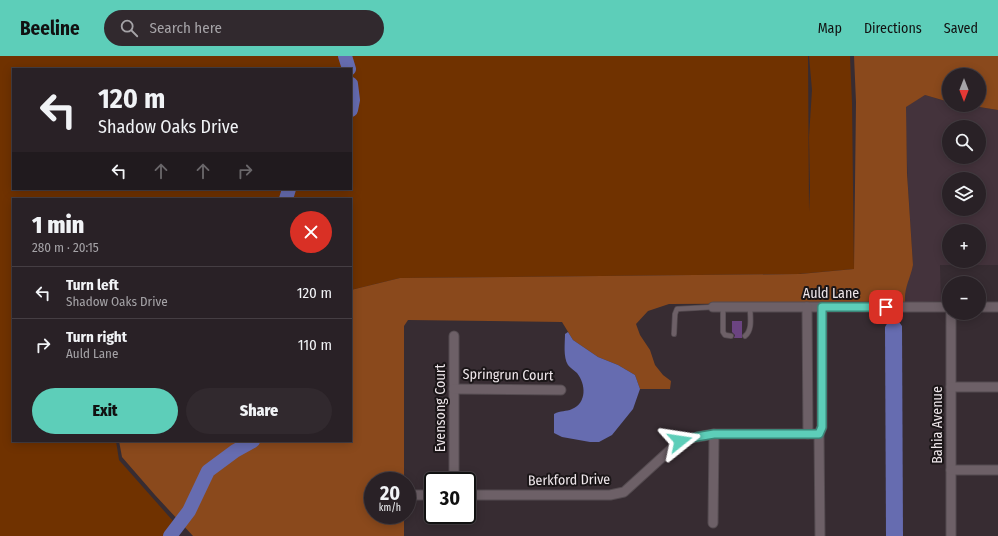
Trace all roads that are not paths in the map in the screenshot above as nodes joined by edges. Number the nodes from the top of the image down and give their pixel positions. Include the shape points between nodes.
1 (718, 307) junction
2 (750, 307) junction
3 (807, 307) junction
4 (822, 307) junction
5 (942, 307) edge
6 (986, 307) edge
7 (998, 307) edge
8 (951, 320) edge
9 (674, 334) dead end
10 (454, 336) dead end
11 (731, 336) dead end
12 (745, 336) dead end
13 (951, 387) junction
14 (998, 387) edge
15 (454, 388) junction
16 (561, 390) dead end
17 (714, 434) junction
18 (808, 434) junction
19 (819, 434) junction
20 (951, 470) junction
21 (998, 470) edge
22 (454, 472) edge
23 (476, 495) edge
24 (713, 523) dead end
25 (820, 536) edge
26 (951, 536) edge

1 - 2 street, Auld Lane
1 - 9 lane via 677,309
1 - 11 lane via 725,335
2 - 3 street, Auld Lane
2 - 12 lane via 750,329
3 - 4 street, Auld Lane
3 - 18 street
4 - 5 street, Auld Lane
4 - 19 street via 822,427
6 - 7 street
8 - 13 street, Bahia Avenue
10 - 15 street, Evensong Court
13 - 14 street
13 - 20 street, Bahia Avenue
15 - 16 street, Springrun Court
15 - 22 street, Evensong Court
17 - 18 street, Berkford Drive
17 - 23 street, Berkford Drive via 680,441 624,492 610,495
17 - 24 street
18 - 19 street, Berkford Drive
19 - 25 street
20 - 21 street
20 - 26 street, Bahia Avenue

